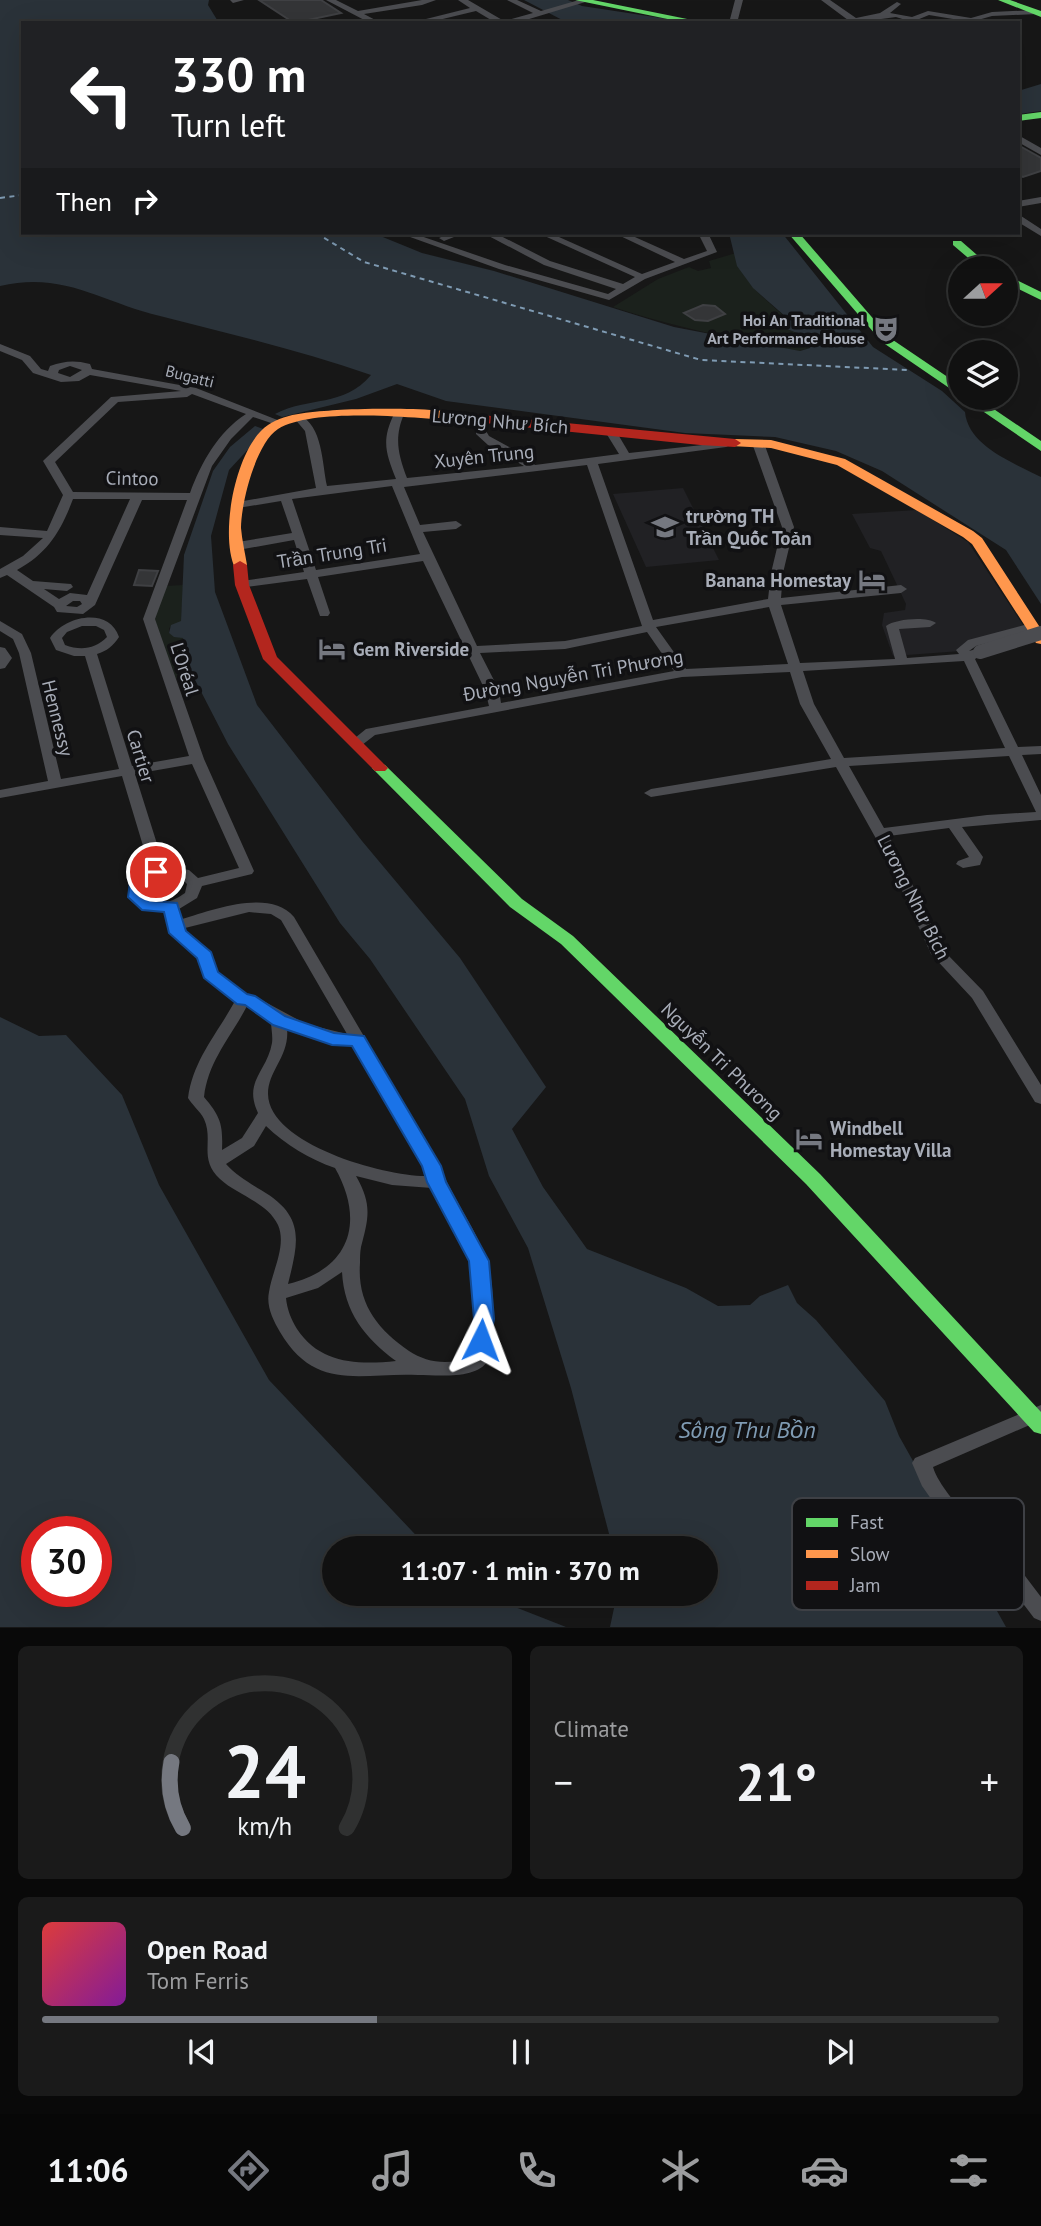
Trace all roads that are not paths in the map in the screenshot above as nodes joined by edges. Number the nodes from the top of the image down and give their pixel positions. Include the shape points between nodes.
1 (240, 0) edge
2 (330, 0) edge
3 (432, 0) edge
4 (462, 0) edge
5 (510, 0) edge
6 (739, 0) edge
7 (825, 0) edge
8 (1002, 0) edge
9 (233, 1) edge
10 (582, 1) edge
11 (897, 4) dead end
12 (477, 9) junction
13 (542, 12) junction
14 (357, 13) junction
15 (1039, 13) edge
16 (874, 17) junction
17 (373, 21) edge
18 (423, 21) edge
19 (500, 21) edge
20 (511, 21) edge
21 (692, 21) edge
22 (734, 21) edge
23 (854, 21) edge
24 (859, 21) edge
25 (1041, 115) edge
26 (1020, 118) edge
27 (1020, 139) edge
28 (1041, 152) edge
29 (1041, 200) edge
30 (1020, 204) edge
31 (1020, 218) edge
32 (1041, 233) edge
33 (416, 235) edge
34 (492, 235) edge
35 (548, 235) edge
36 (623, 235) edge
37 (704, 235) edge
38 (795, 235) edge
39 (441, 239) edge
40 (957, 243) dead end
41 (531, 255) junction
42 (973, 256) edge
43 (681, 261) junction
44 (502, 267) junction
45 (642, 277) junction
46 (1018, 284) edge
47 (624, 288) junction
48 (1041, 296) edge
49 (0, 347) edge
50 (86, 373) junction
51 (54, 376) junction
52 (948, 384) edge
53 (187, 394) junction
54 (987, 410) edge
55 (399, 414) junction
56 (248, 417) junction
57 (299, 418) junction
58 (481, 418) junction
59 (277, 425) junction
60 (611, 433) junction
61 (734, 443) junction
62 (758, 443) junction
63 (1041, 447) edge
64 (626, 457) junction
65 (591, 461) junction
66 (532, 469) junction
67 (403, 482) junction
68 (322, 490) junction
69 (69, 495) junction
70 (138, 495) junction
71 (194, 497) junction
72 (286, 498) junction
73 (238, 505) junction
74 (456, 524) dead end
75 (416, 529) junction
76 (0, 531) edge
77 (52, 536) junction
78 (298, 536) junction
79 (238, 546) junction
80 (428, 558) junction
81 (4, 572) edge
82 (314, 576) junction
83 (27, 585) junction
84 (242, 585) junction
85 (67, 587) dead end
86 (901, 589) dead end
87 (774, 602) junction
88 (59, 605) junction
89 (89, 605) junction
90 (74, 612) junction
91 (324, 613) dead end
92 (90, 621) junction
93 (930, 623) dead end
94 (0, 625) edge
95 (649, 627) junction
96 (1038, 633) edge
97 (472, 650) junction
98 (0, 651) edge
99 (90, 652) junction
100 (974, 654) junction
101 (902, 662) junction
102 (0, 665) edge
103 (798, 668) junction
104 (682, 673) junction
105 (496, 709) junction
106 (357, 742) junction
107 (1041, 750) edge
108 (1012, 751) junction
109 (197, 759) junction
110 (839, 762) junction
111 (125, 771) junction
112 (55, 784) junction
113 (651, 793) dead end
114 (0, 794) edge
115 (1041, 808) edge
116 (1041, 816) edge
117 (952, 823) junction
118 (880, 833) junction
119 (963, 864) dead end
120 (158, 871) junction
121 (195, 883) junction
122 (171, 907) junction
123 (177, 925) junction
124 (243, 1000) junction
125 (279, 1021) junction
126 (357, 1041) junction
127 (1041, 1098) edge
128 (265, 1115) junction
129 (216, 1162) junction
130 (342, 1166) junction
131 (437, 1182) junction
132 (352, 1253) junction
133 (277, 1293) junction
134 (418, 1367) junction
135 (1038, 1418) edge
136 (943, 1498) edge
137 (1024, 1590) edge
138 (1041, 1612) edge

1 - 9 street
2 - 14 street
3 - 14 street
4 - 12 street
5 - 13 street
6 - 22 street
7 - 23 street
8 - 15 street
10 - 13 street
10 - 21 street
11 - 16 street
12 - 18 street
12 - 19 street
13 - 20 street
14 - 17 street
15 - 16 street via 992,14 971,20 928,13 912,20 896,15
16 - 24 street
25 - 26 street
27 - 28 street
29 - 30 street
31 - 32 street
33 - 39 street
34 - 41 street
35 - 45 street
36 - 43 street
37 - 43 street via 712,252
38 - 52 street via 886,340
39 - 44 street
40 - 42 street
41 - 44 street
41 - 47 street
43 - 45 street
44 - 47 street via 608,297
45 - 47 street
46 - 48 street
49 - 51 street via 26,358 37,371
50 - 51 street via 68,380
50 - 51 street via 86,366 70,363 54,368
50 - 53 street
50 - 59 street, Bugatti via 192,390
53 - 56 street
53 - 69 street via 115,399 49,461
54 - 63 street
55 - 57 street, Lương Như Bích via 359,411
55 - 58 street, Lương Như Bích
55 - 67 street via 388,444
56 - 59 street
56 - 71 street, L’Oréal via 206,466
57 - 59 street, Lương Như Bích
57 - 68 street via 310,430
58 - 60 street, Lương Như Bích
58 - 66 street via 480,432 486,439 519,454
59 - 73 street via 262,436
60 - 61 street, Lương Như Bích
60 - 64 street
61 - 62 street, Lương Như Bích
61 - 64 street, Xuyên Trung
62 - 87 street, Lương Như Bích via 788,527
62 - 96 street via 841,462 968,534
64 - 65 street, Xuyên Trung
65 - 66 street, Xuyên Trung
65 - 95 street
66 - 67 street, Xuyên Trung
67 - 68 street, Xuyên Trung
67 - 75 street via 398,486
68 - 72 street, Xuyên Trung
69 - 70 street, Cintoo
69 - 77 street
70 - 71 street, Cintoo
70 - 89 street
71 - 109 street, L’Oréal via 149,619
72 - 73 street, Xuyên Trung
72 - 78 street
73 - 79 street
74 - 75 street
75 - 80 street
76 - 77 street
77 - 81 street via 45,547
78 - 79 street
78 - 82 street
79 - 84 street
80 - 82 street, Trần Trung Tri
80 - 97 street
81 - 83 street
82 - 84 street, Trần Trung Tri
82 - 91 street
83 - 85 street
83 - 88 street
84 - 106 street via 270,659 343,734
86 - 87 street
87 - 95 street
87 - 103 street, Lương Như Bích
88 - 89 street via 75,596
88 - 90 street via 61,610
89 - 90 street
90 - 92 street
92 - 99 street via 110,628 113,637 106,646
92 - 99 street via 69,625 56,638 65,650
93 - 101 street via 892,626
94 - 112 street, Hennessy via 18,637 27,661
95 - 97 street via 565,645
95 - 104 street
96 - 100 street, Đường Nguyễn Tri Phương, bridge
97 - 105 street
98 - 102 street via 6,657
99 - 111 street, Cartier
100 - 101 street, Đường Nguyễn Tri Phương
100 - 108 street
101 - 103 street, Đường Nguyễn Tri Phương
103 - 104 street, Đường Nguyễn Tri Phương
103 - 110 street, Lương Như Bích via 807,704
104 - 105 street, Đường Nguyễn Tri Phương
105 - 106 street, Đường Nguyễn Tri Phương via 371,732
106 - 135 street, Nguyễn Tri Phương via 516,903 567,940 813,1178
107 - 108 street
108 - 110 street
108 - 115 street
109 - 111 street
109 - 121 street, L’Oréal via 247,871
110 - 113 street
110 - 118 street, Lương Như Bích
111 - 112 street
111 - 120 street, Cartier
112 - 114 street
116 - 117 street
117 - 118 street
117 - 119 street via 976,857 975,862
118 - 127 street, Lương Như Bích via 939,954 978,995
120 - 121 street via 184,873
120 - 122 street via 140,880 136,897 148,906
121 - 122 street via 192,895
122 - 123 street
123 - 124 street via 178,933 205,956 210,974
123 - 126 street via 246,909 281,911
124 - 125 street
124 - 129 street via 197,1080 196,1098 213,1120
125 - 126 street
125 - 128 street via 280,1045 261,1084
126 - 131 street via 432,1166
128 - 129 street via 248,1142
128 - 130 street via 279,1130
129 - 133 street via 228,1176 278,1211 288,1228 287,1264
130 - 131 street via 394,1181
130 - 132 street via 358,1200 359,1224
131 - 134 street via 479,1261 484,1319 479,1360 470,1366
132 - 133 street via 310,1285
132 - 134 street via 350,1284 359,1313 376,1337
133 - 134 street via 277,1308 293,1339 321,1364 353,1372
135 - 136 street via 922,1463 925,1477
137 - 138 street

